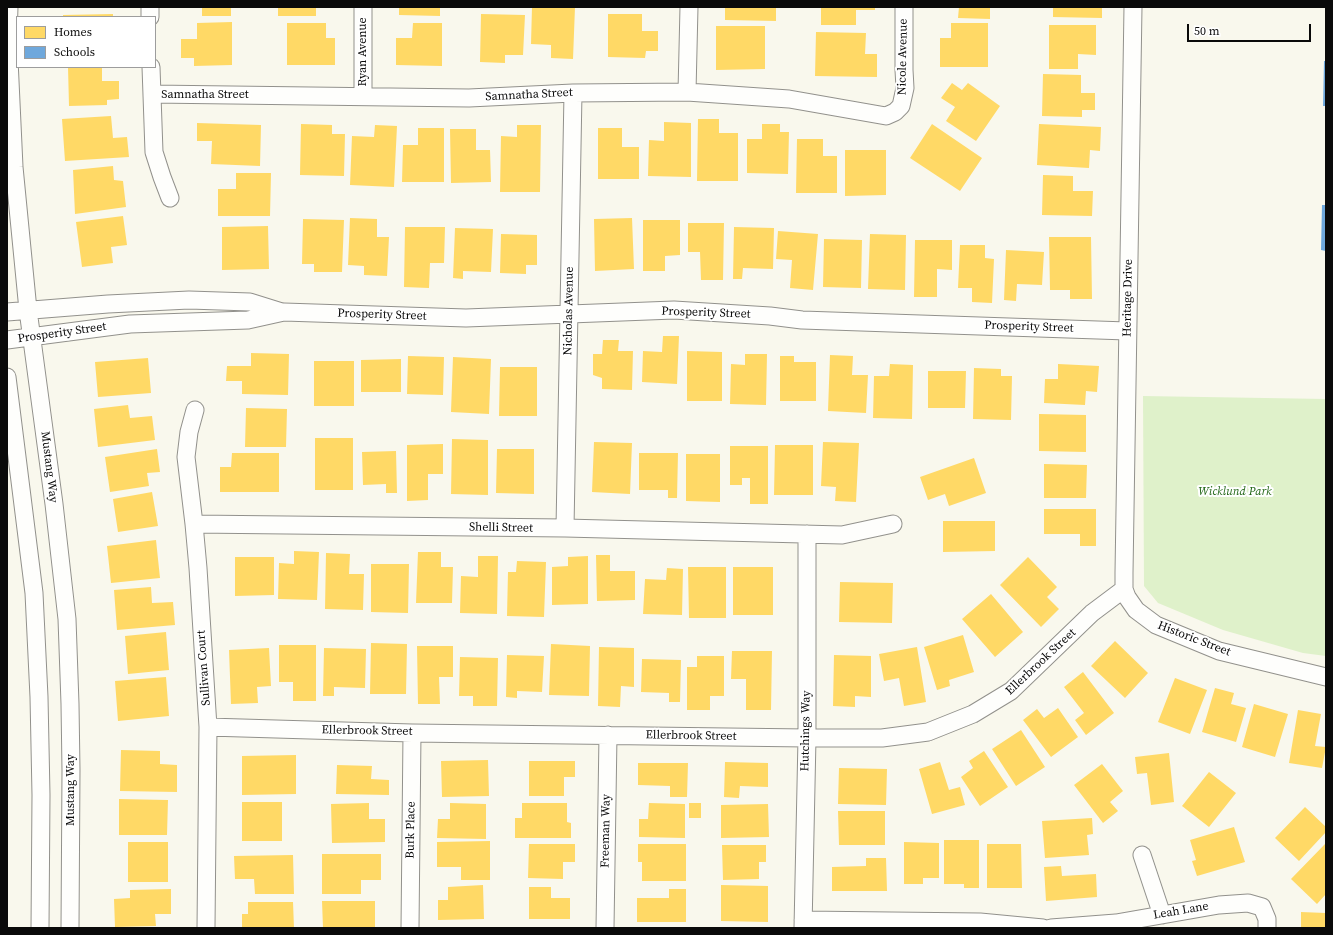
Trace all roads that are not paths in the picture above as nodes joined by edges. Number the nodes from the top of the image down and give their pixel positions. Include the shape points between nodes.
1 (9, 7) edge
2 (363, 7) edge
3 (689, 7) edge
4 (904, 7) edge
5 (1133, 7) edge
6 (151, 68) edge
7 (687, 92) junction
8 (573, 93) junction
9 (152, 94) junction
10 (363, 96) junction
11 (901, 106) joint
12 (170, 198) dead end
13 (28, 310) junction
14 (7, 312) edge
15 (284, 312) junction
16 (569, 314) junction
17 (1127, 330) junction
18 (32, 337) junction
19 (7, 340) edge
20 (7, 377) edge
21 (195, 410) dead end
22 (194, 524) junction
23 (893, 524) dead end
24 (565, 528) junction
25 (807, 534) junction
26 (1124, 589) junction
27 (1326, 677) edge
28 (208, 728) junction
29 (412, 733) junction
30 (608, 735) junction
31 (807, 738) junction
32 (1142, 855) dead end
33 (1162, 915) junction
34 (803, 924) edge
35 (40, 928) edge
36 (70, 928) edge
37 (206, 928) edge
38 (410, 928) edge
39 (605, 928) edge
40 (1043, 928) edge
41 (1051, 928) edge
42 (1267, 928) edge

1 - 13 street, Mustang Way via 14,167
2 - 10 street, Ryan Avenue
3 - 7 street
4 - 11 street, Nicole Avenue via 905,88
5 - 17 street, Heritage Drive
6 - 9 street
7 - 8 street, Samnatha Street
7 - 11 street, Samnatha Street via 789,99 886,116
8 - 10 street, Samnatha Street via 469,98
8 - 16 street, Nicholas Avenue
9 - 10 street, Samnatha Street
9 - 12 street via 154,152
13 - 14 street, Prosperity Street
13 - 15 street, Prosperity Street via 189,300 250,302
13 - 18 street, Mustang Way
15 - 16 street, Prosperity Street via 466,318
15 - 18 street, Prosperity Street via 248,320 130,324
16 - 17 street, Prosperity Street via 674,310 802,320
16 - 24 street, Nicholas Avenue
17 - 26 street, Heritage Drive
18 - 19 street, Prosperity Street
18 - 36 street, Mustang Way via 67,619 71,770
20 - 35 street via 34,593 39,697
21 - 22 street, Sullivan Court via 186,457
22 - 24 street, Shelli Street
22 - 28 street, Sullivan Court
23 - 25 street, Shelli Street via 842,535
24 - 25 street, Shelli Street
25 - 31 street, Hutchings Way
26 - 27 street, Historic Street via 1136,610 1156,625 1219,651
26 - 31 street, Ellerbrook Street via 1092,614 1012,691 973,714 928,732 882,738
28 - 29 street, Ellerbrook Street
28 - 37 street, Sullivan Court
29 - 30 street, Ellerbrook Street
29 - 38 street, Burk Place
30 - 31 street, Ellerbrook Street
30 - 39 street, Freeman Way
31 - 34 street, Hutchings Way
32 - 33 street
33 - 41 street, Leah Lane via 1116,923
33 - 42 street, Leah Lane via 1232,903 1248,903 1262,907 1267,919
34 - 40 street via 980,922

